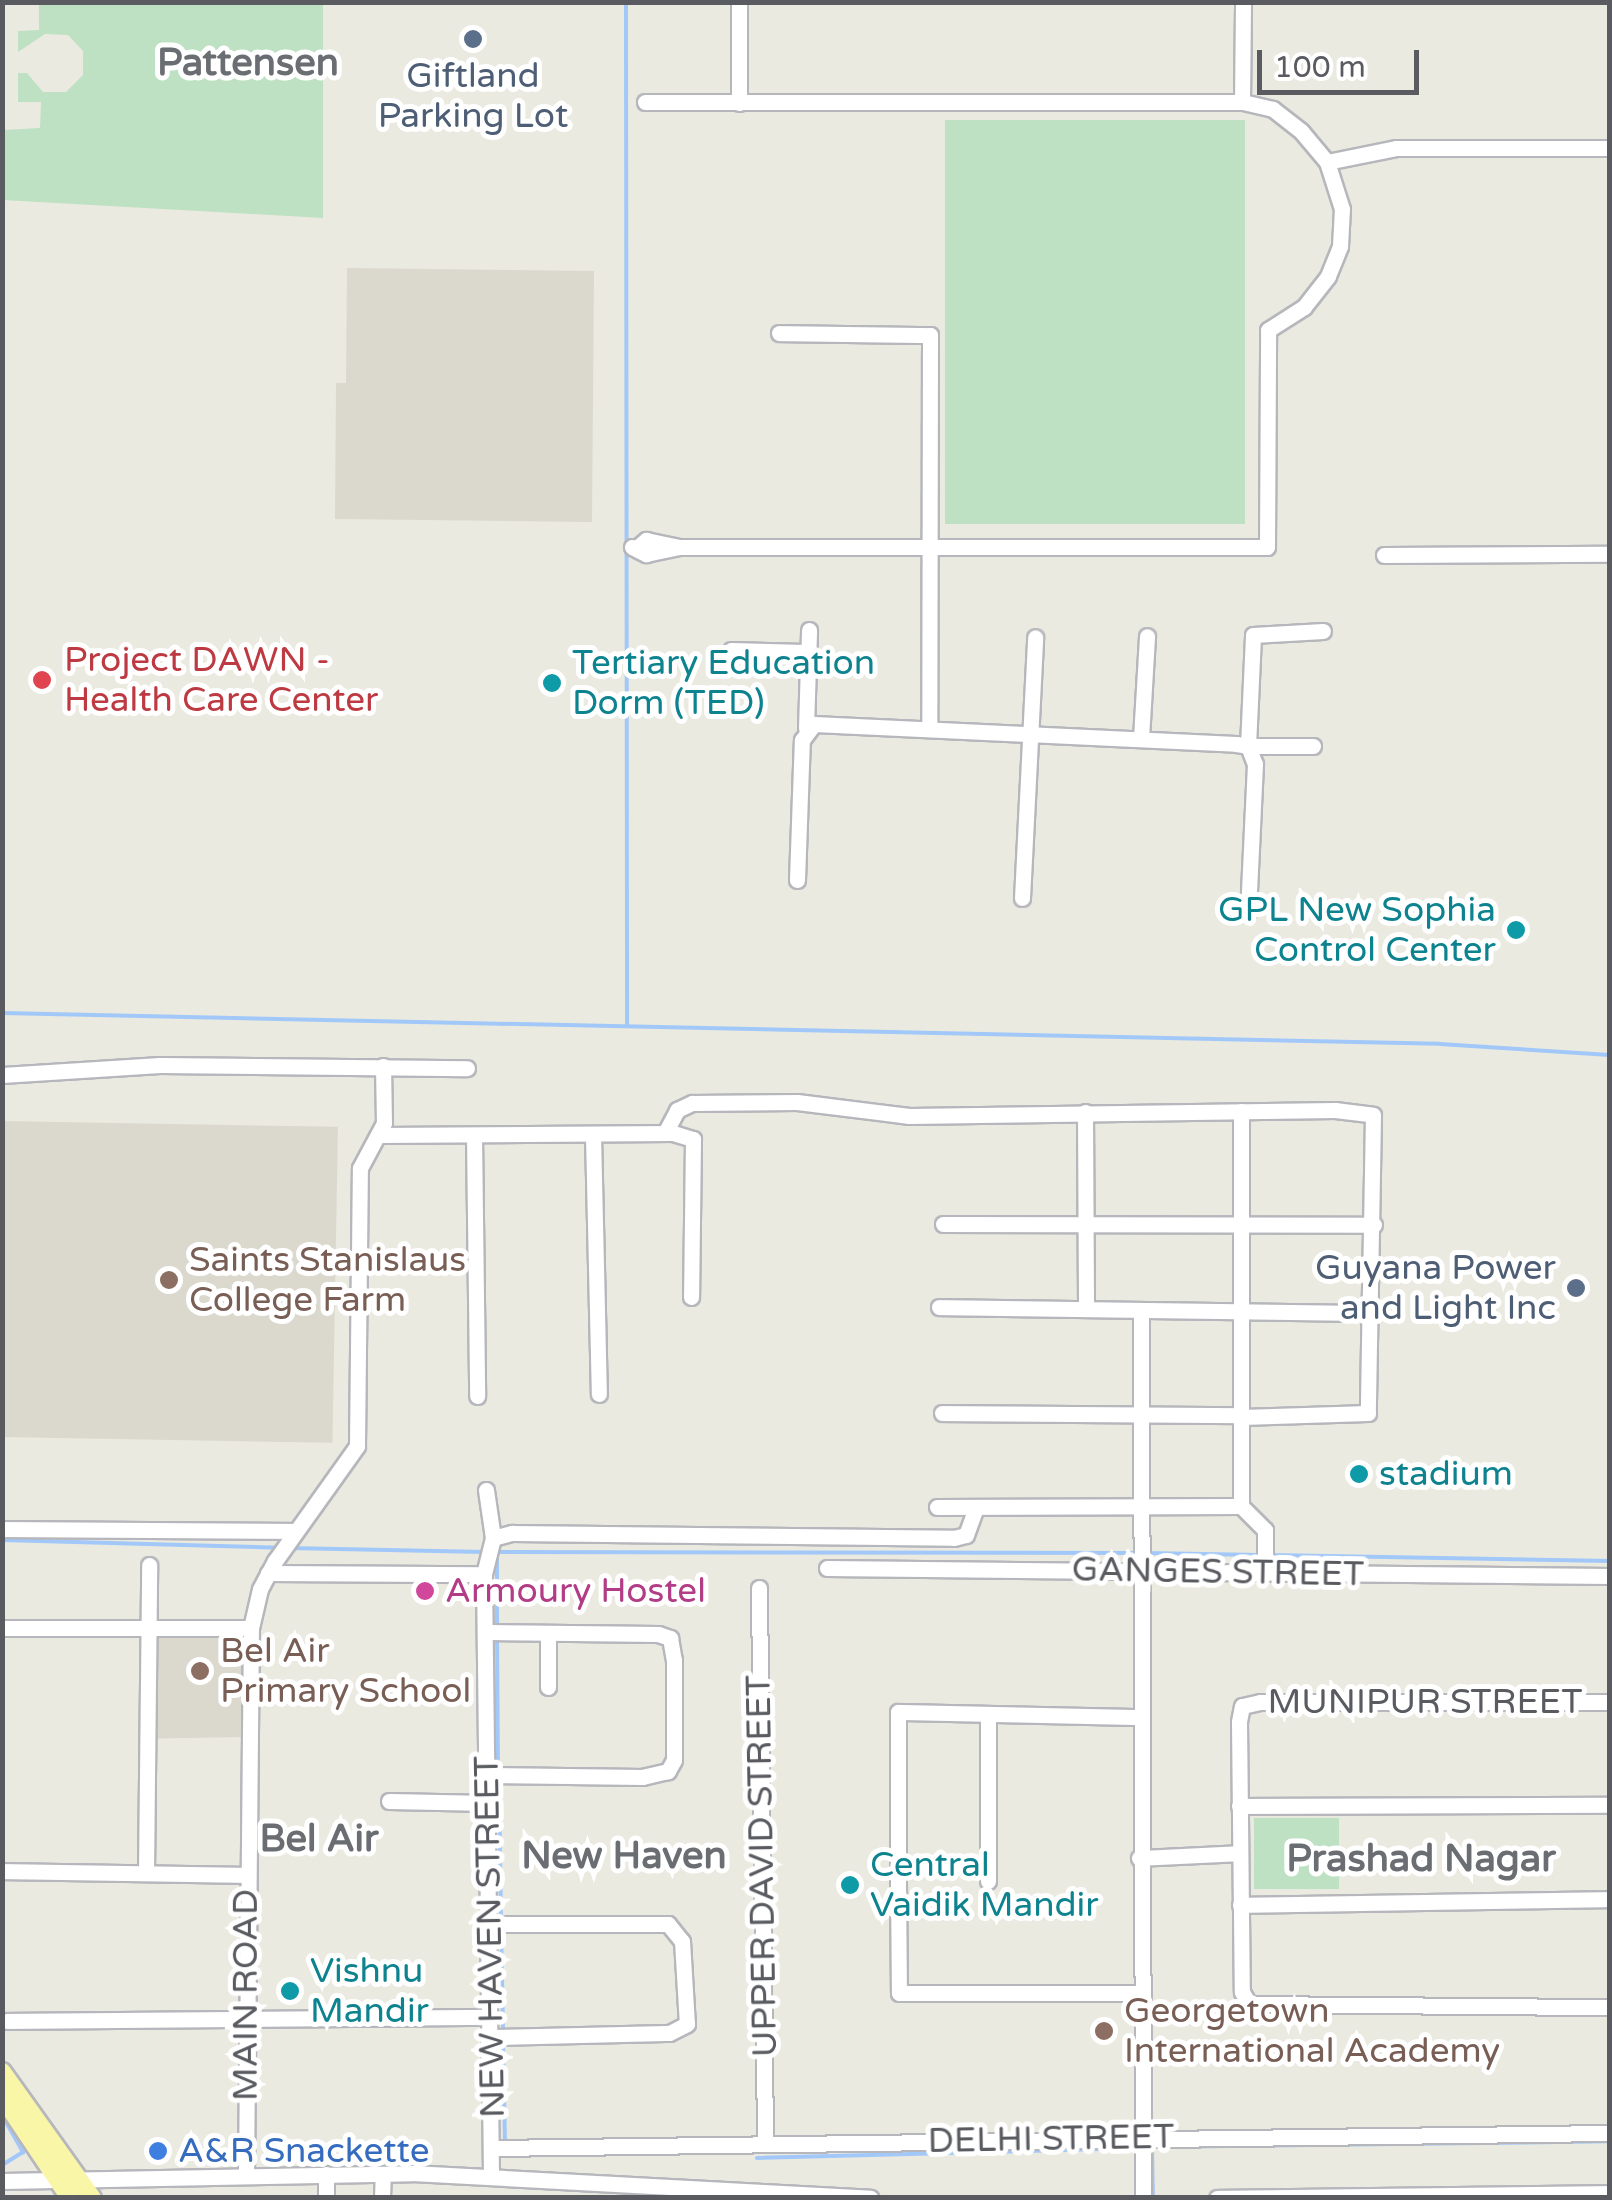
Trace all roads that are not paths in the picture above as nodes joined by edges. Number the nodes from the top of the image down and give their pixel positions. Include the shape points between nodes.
1 (738, 2) edge
2 (1244, 2) edge
3 (645, 102) dead end
4 (739, 102) junction
5 (1242, 102) junction
6 (1610, 148) edge
7 (1327, 162) junction
8 (779, 333) dead end
9 (635, 547) dead end
10 (928, 549) junction
11 (1610, 554) edge
12 (1384, 555) dead end
13 (809, 630) dead end
14 (1323, 631) dead end
15 (1147, 636) dead end
16 (1036, 637) dead end
17 (731, 650) dead end
18 (806, 652) junction
19 (929, 726) junction
20 (806, 728) junction
21 (1031, 732) junction
22 (1141, 738) junction
23 (1248, 746) junction
24 (1313, 746) dead end
25 (797, 880) dead end
26 (1022, 898) dead end
27 (1248, 911) dead end
28 (383, 1066) junction
29 (467, 1068) dead end
30 (2, 1074) edge
31 (1241, 1110) junction
32 (1084, 1112) junction
33 (474, 1134) junction
34 (666, 1134) junction
35 (380, 1135) junction
36 (593, 1135) junction
37 (943, 1224) dead end
38 (1241, 1225) junction
39 (1374, 1225) junction
40 (1086, 1226) junction
41 (691, 1298) dead end
42 (939, 1307) dead end
43 (1086, 1308) junction
44 (1142, 1310) junction
45 (1242, 1312) junction
46 (1372, 1314) junction
47 (598, 1394) dead end
48 (477, 1396) dead end
49 (1140, 1413) junction
50 (942, 1414) dead end
51 (1240, 1416) junction
52 (486, 1490) dead end
53 (1138, 1506) junction
54 (1241, 1506) junction
55 (937, 1507) dead end
56 (976, 1508) junction
57 (2, 1529) edge
58 (294, 1531) junction
59 (488, 1555) junction
60 (1138, 1558) junction
61 (1265, 1561) junction
62 (149, 1565) dead end
63 (271, 1567) junction
64 (827, 1568) dead end
65 (1610, 1576) edge
66 (758, 1588) dead end
67 (2, 1628) edge
68 (251, 1628) junction
69 (149, 1629) junction
70 (497, 1632) junction
71 (548, 1634) junction
72 (548, 1687) dead end
73 (1610, 1702) edge
74 (988, 1714) junction
75 (1138, 1716) junction
76 (495, 1775) junction
77 (389, 1801) dead end
78 (489, 1803) junction
79 (1240, 1806) junction
80 (1610, 1806) edge
81 (1240, 1852) junction
82 (1147, 1856) junction
83 (2, 1870) edge
84 (146, 1873) junction
85 (245, 1875) junction
86 (988, 1881) dead end
87 (1610, 1899) edge
88 (1240, 1905) junction
89 (499, 1924) junction
90 (1140, 1992) junction
91 (1610, 2006) edge
92 (492, 2017) junction
93 (247, 2019) junction
94 (7, 2021) dead end
95 (492, 2037) junction
96 (2, 2072) edge
97 (2, 2096) edge
98 (1610, 2133) edge
99 (1146, 2142) junction
100 (765, 2143) junction
101 (502, 2148) junction
102 (246, 2174) junction
103 (326, 2174) junction
104 (383, 2174) junction
105 (491, 2176) junction
106 (2, 2181) edge
107 (57, 2182) junction
108 (74, 2189) edge
109 (642, 2191) edge
110 (1610, 2193) edge
111 (784, 2196) edge
112 (92, 2198) edge
113 (326, 2198) edge
114 (382, 2198) edge
115 (870, 2198) edge
116 (1143, 2198) edge
117 (1217, 2198) edge

1 - 4 street
2 - 5 street
3 - 4 street
4 - 5 street
5 - 7 street via 1273,110
6 - 7 street via 1396,148
7 - 10 street via 1342,209 1340,246 1304,307 1268,330 1267,547
8 - 10 street via 930,335
9 - 10 street via 646,540 678,547
10 - 19 street
11 - 12 street
13 - 18 street
14 - 23 street via 1254,636
15 - 22 street
16 - 21 street
17 - 18 street
18 - 20 street
19 - 20 street
19 - 21 street
20 - 25 street
21 - 22 street
21 - 26 street
22 - 23 street
23 - 24 street
23 - 27 street via 1254,764
28 - 29 street
28 - 30 street via 160,1065
28 - 35 street
31 - 32 street
31 - 38 street
31 - 39 street via 1372,1115
32 - 34 street via 909,1116 796,1102 692,1103 677,1110
32 - 40 street
33 - 35 street
33 - 36 street
33 - 48 street
34 - 36 street
34 - 41 street via 693,1139
35 - 58 street, MAIN ROAD via 360,1168 359,1434 342,1470
36 - 47 street
37 - 40 street
38 - 39 street
38 - 40 street
38 - 45 street
39 - 46 street
40 - 43 street
42 - 43 street
43 - 44 street
44 - 45 street
44 - 49 street
45 - 46 street
45 - 51 street
46 - 51 street via 1368,1413
49 - 50 street
49 - 51 street
49 - 53 street
51 - 54 street
52 - 59 street, NEW HAVEN STREET
53 - 54 street
53 - 56 street
53 - 60 street
54 - 61 street via 1266,1530
55 - 56 street
56 - 59 street via 966,1535 954,1538 512,1533
57 - 58 street
58 - 63 street, MAIN ROAD
59 - 63 street
59 - 70 street, NEW HAVEN STREET
60 - 61 street, GANGES STREET
60 - 64 street, GANGES STREET
60 - 75 street
61 - 65 street, GANGES STREET
62 - 69 street
63 - 68 street, MAIN ROAD
66 - 100 street, UPPER DAVID STREET
67 - 69 street
68 - 69 street
68 - 85 street, MAIN ROAD
69 - 84 street
70 - 71 street
70 - 76 street, NEW HAVEN STREET
71 - 72 street
71 - 76 street via 670,1638 674,1764 643,1777
73 - 79 street, MUNIPUR STREET via 1242,1706
74 - 75 street
74 - 86 street
74 - 90 street via 898,1712 899,1992
75 - 82 street
76 - 78 street, NEW HAVEN STREET
77 - 78 street
78 - 89 street, NEW HAVEN STREET
79 - 80 street
79 - 81 street
81 - 82 street
81 - 88 street
82 - 90 street
83 - 84 street
84 - 85 street
85 - 93 street, MAIN ROAD
87 - 88 street
88 - 91 street via 1242,1992 1249,2004
89 - 92 street, NEW HAVEN STREET
89 - 95 street via 668,1924 682,1942 686,2024 669,2033
90 - 99 street
92 - 93 street
92 - 95 street, NEW HAVEN STREET
93 - 94 street
93 - 102 street, MAIN ROAD
95 - 101 street, NEW HAVEN STREET
96 - 108 main road
97 - 107 main road
98 - 99 street, DELHI STREET
99 - 100 street, DELHI STREET
99 - 116 street
100 - 101 street, DELHI STREET
101 - 105 street, NEW HAVEN STREET
102 - 103 street
102 - 108 street
103 - 104 street
103 - 113 street
104 - 105 street
104 - 114 street
105 - 109 street
106 - 107 street
107 - 108 main road
108 - 112 main road
109 - 111 street
110 - 117 street
111 - 115 street

